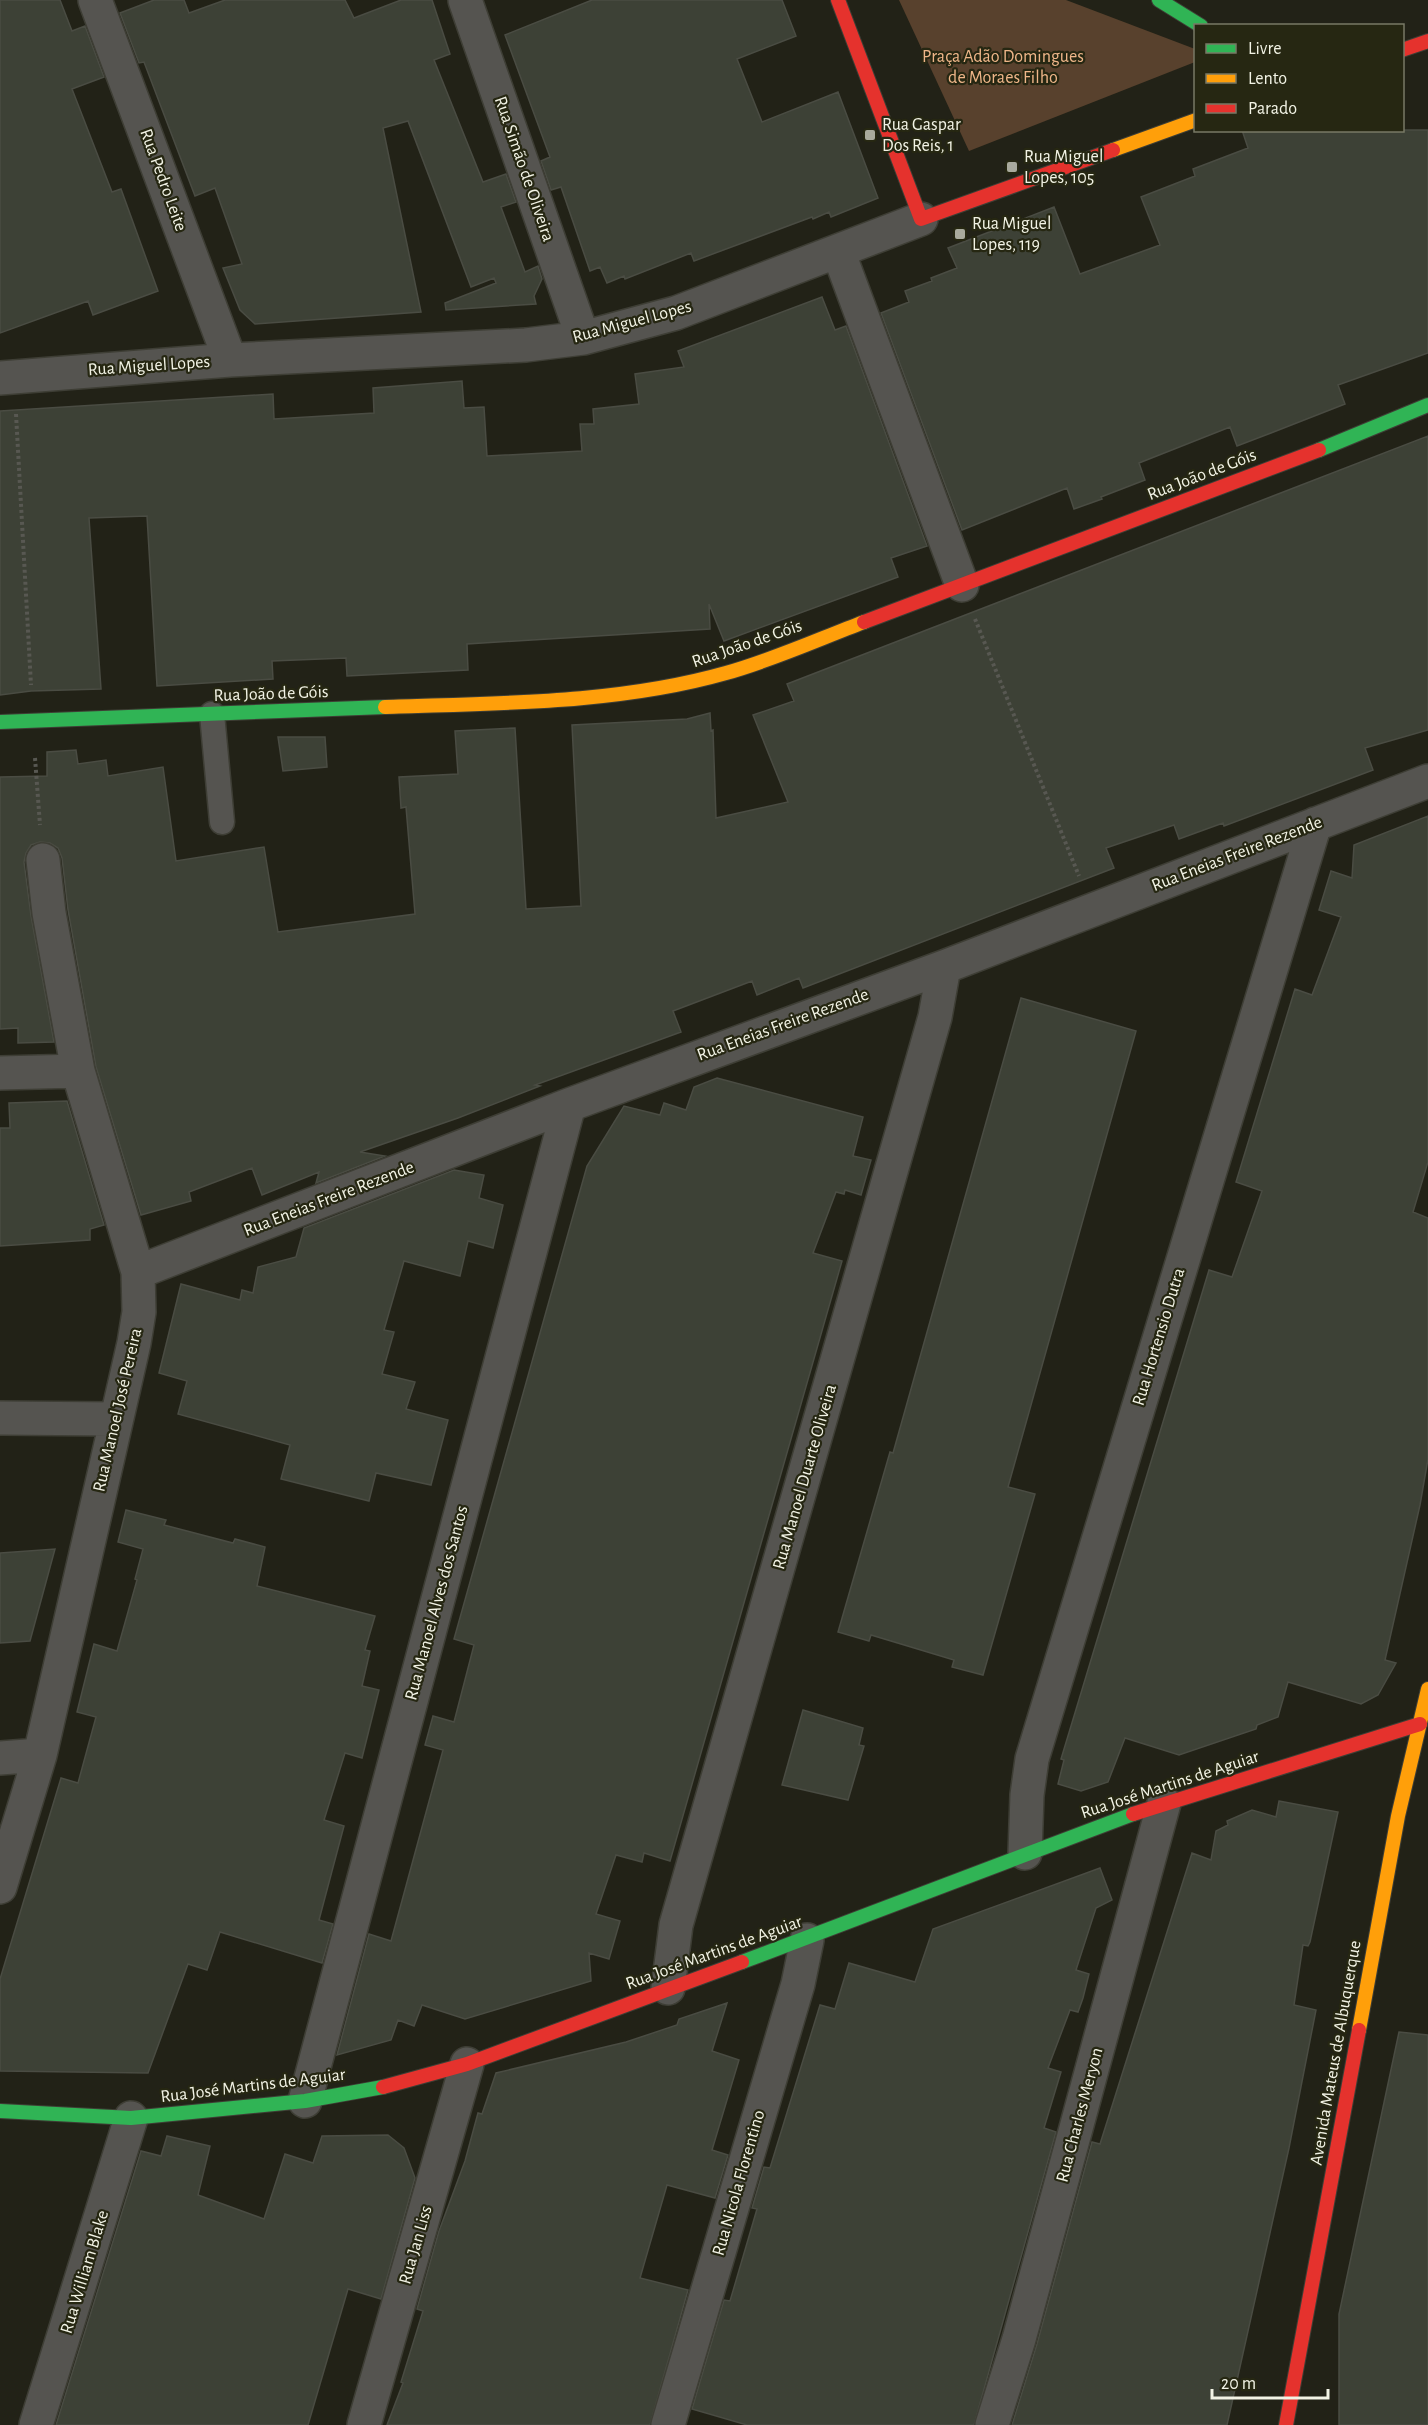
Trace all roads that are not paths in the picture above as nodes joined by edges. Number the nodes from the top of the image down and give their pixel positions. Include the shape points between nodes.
1 (95, 0) edge
2 (465, 0) edge
3 (838, 0) edge
4 (1159, 0) edge
5 (1198, 24) edge
6 (1428, 41) edge
7 (1404, 49) edge
8 (1194, 121) edge
9 (921, 219) junction
10 (838, 251) junction
11 (583, 338) junction
12 (230, 360) junction
13 (7, 377) edge
14 (1428, 405) edge
15 (962, 585) junction
16 (212, 714) junction
17 (0, 722) edge
18 (1428, 781) edge
19 (222, 822) dead end
20 (1316, 824) junction
21 (42, 860) road end
22 (944, 967) junction
23 (78, 1071) junction
24 (0, 1074) edge
25 (568, 1106) junction
26 (138, 1272) junction
27 (0, 1418) edge
28 (116, 1419) junction
29 (1428, 1689) edge
30 (1420, 1724) junction
31 (40, 1755) junction
32 (0, 1758) edge
33 (1164, 1803) junction
34 (1025, 1853) junction
35 (0, 1887) edge
36 (807, 1940) junction
37 (668, 1988) junction
38 (467, 2064) junction
39 (305, 2101) junction
40 (0, 2111) edge
41 (130, 2118) junction
42 (36, 2425) edge
43 (364, 2425) edge
44 (668, 2425) edge
45 (992, 2425) edge
46 (1286, 2425) edge

1 - 12 street, Rua Pedro Leite
2 - 11 street, Rua Simão de Oliveira
3 - 9 street
4 - 5 street
6 - 7 street
8 - 9 street, Rua Miguel Lopes
9 - 10 street, Rua Miguel Lopes
10 - 11 street, Rua Miguel Lopes via 676,313
10 - 15 street
11 - 12 street, Rua Miguel Lopes via 526,345
12 - 13 street, Rua Miguel Lopes
14 - 15 street, Rua João de Góis via 1300,458
15 - 16 street, Rua João de Góis via 727,673 672,687 495,703
16 - 17 street, Rua João de Góis
16 - 19 lane
18 - 20 street, Rua Eneias Freire Rezende
20 - 22 street, Rua Eneias Freire Rezende
20 - 34 street, Rua Hortensio Dutra via 1032,1759
21 - 23 street, Rua Manoel José Pereira
22 - 25 street, Rua Eneias Freire Rezende
22 - 37 street, Rua Manoel Duarte Oliveira via 935,1017 676,1924
23 - 24 street
23 - 26 street, Rua Manoel José Pereira
25 - 26 street, Rua Eneias Freire Rezende
25 - 39 street, Rua Manoel Alves dos Santos
26 - 28 street, Rua Manoel José Pereira via 139,1312
27 - 28 street
28 - 31 street, Rua Manoel José Pereira
29 - 30 street, Avenida Mateus de Albuquerque
30 - 33 street, Rua José Martins de Aguiar
30 - 46 street, Avenida Mateus de Albuquerque via 1396,1828
31 - 32 street
31 - 35 street, Rua Manoel José Pereira
33 - 34 street, Rua José Martins de Aguiar
33 - 45 street, Rua Charles Meryon via 1019,2339
34 - 36 street, Rua José Martins de Aguiar
36 - 37 street, Rua José Martins de Aguiar
36 - 44 street, Rua Nicola Florentino via 798,1983
37 - 38 street, Rua José Martins de Aguiar
38 - 39 street, Rua José Martins de Aguiar via 389,2086
38 - 43 street, Rua Jan Liss
39 - 41 street, Rua José Martins de Aguiar
40 - 41 street, Rua José Martins de Aguiar
41 - 42 street, Rua William Blake

